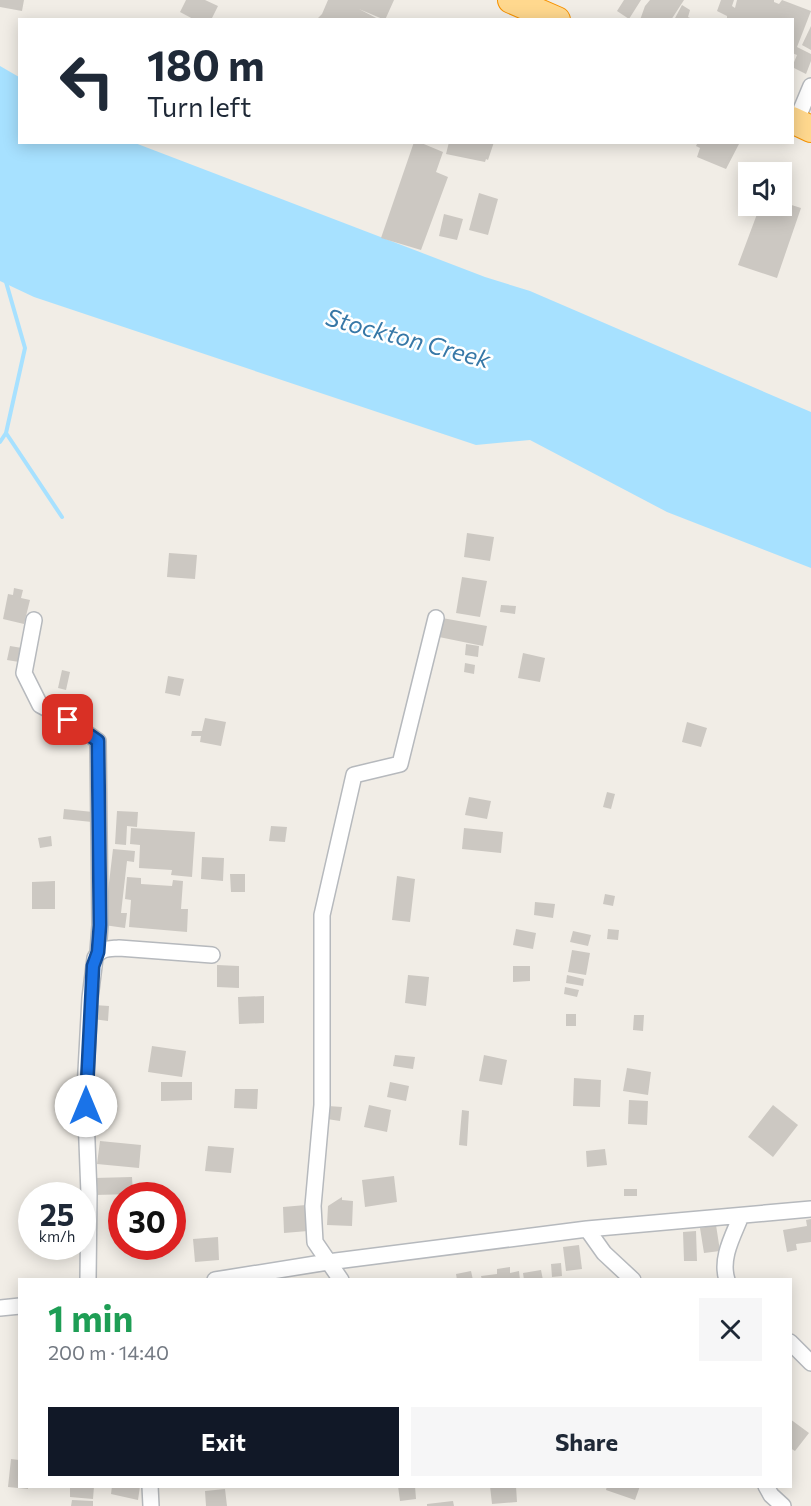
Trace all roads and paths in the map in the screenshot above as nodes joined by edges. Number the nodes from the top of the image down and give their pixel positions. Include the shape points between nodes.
1 (511, 0) edge
2 (552, 18) edge
3 (811, 86) edge
4 (800, 124) edge
5 (436, 618) dead end
6 (34, 620) dead end
7 (98, 952) junction
8 (212, 955) dead end
9 (811, 1209) edge
10 (741, 1216) junction
11 (587, 1229) junction
12 (328, 1262) junction
13 (88, 1278) edge
14 (228, 1278) edge
15 (340, 1278) edge
16 (631, 1278) edge
17 (725, 1278) edge
18 (18, 1306) edge
19 (0, 1308) edge
20 (792, 1344) edge
21 (811, 1363) edge
22 (150, 1488) edge
23 (767, 1488) edge
24 (151, 1506) edge
25 (783, 1506) edge

1 - 2 highway
3 - 4 street
5 - 12 street via 400,764 354,775 322,915 322,1105 313,1206 315,1242
6 - 7 street via 24,673 40,705 98,741
7 - 8 street via 119,948
7 - 13 street via 93,966 86,1090
9 - 10 street
10 - 11 street
10 - 17 street via 725,1259
11 - 12 street
11 - 16 street via 604,1253
12 - 14 street
12 - 15 street
18 - 19 street
20 - 21 street
22 - 24 street
23 - 25 street

